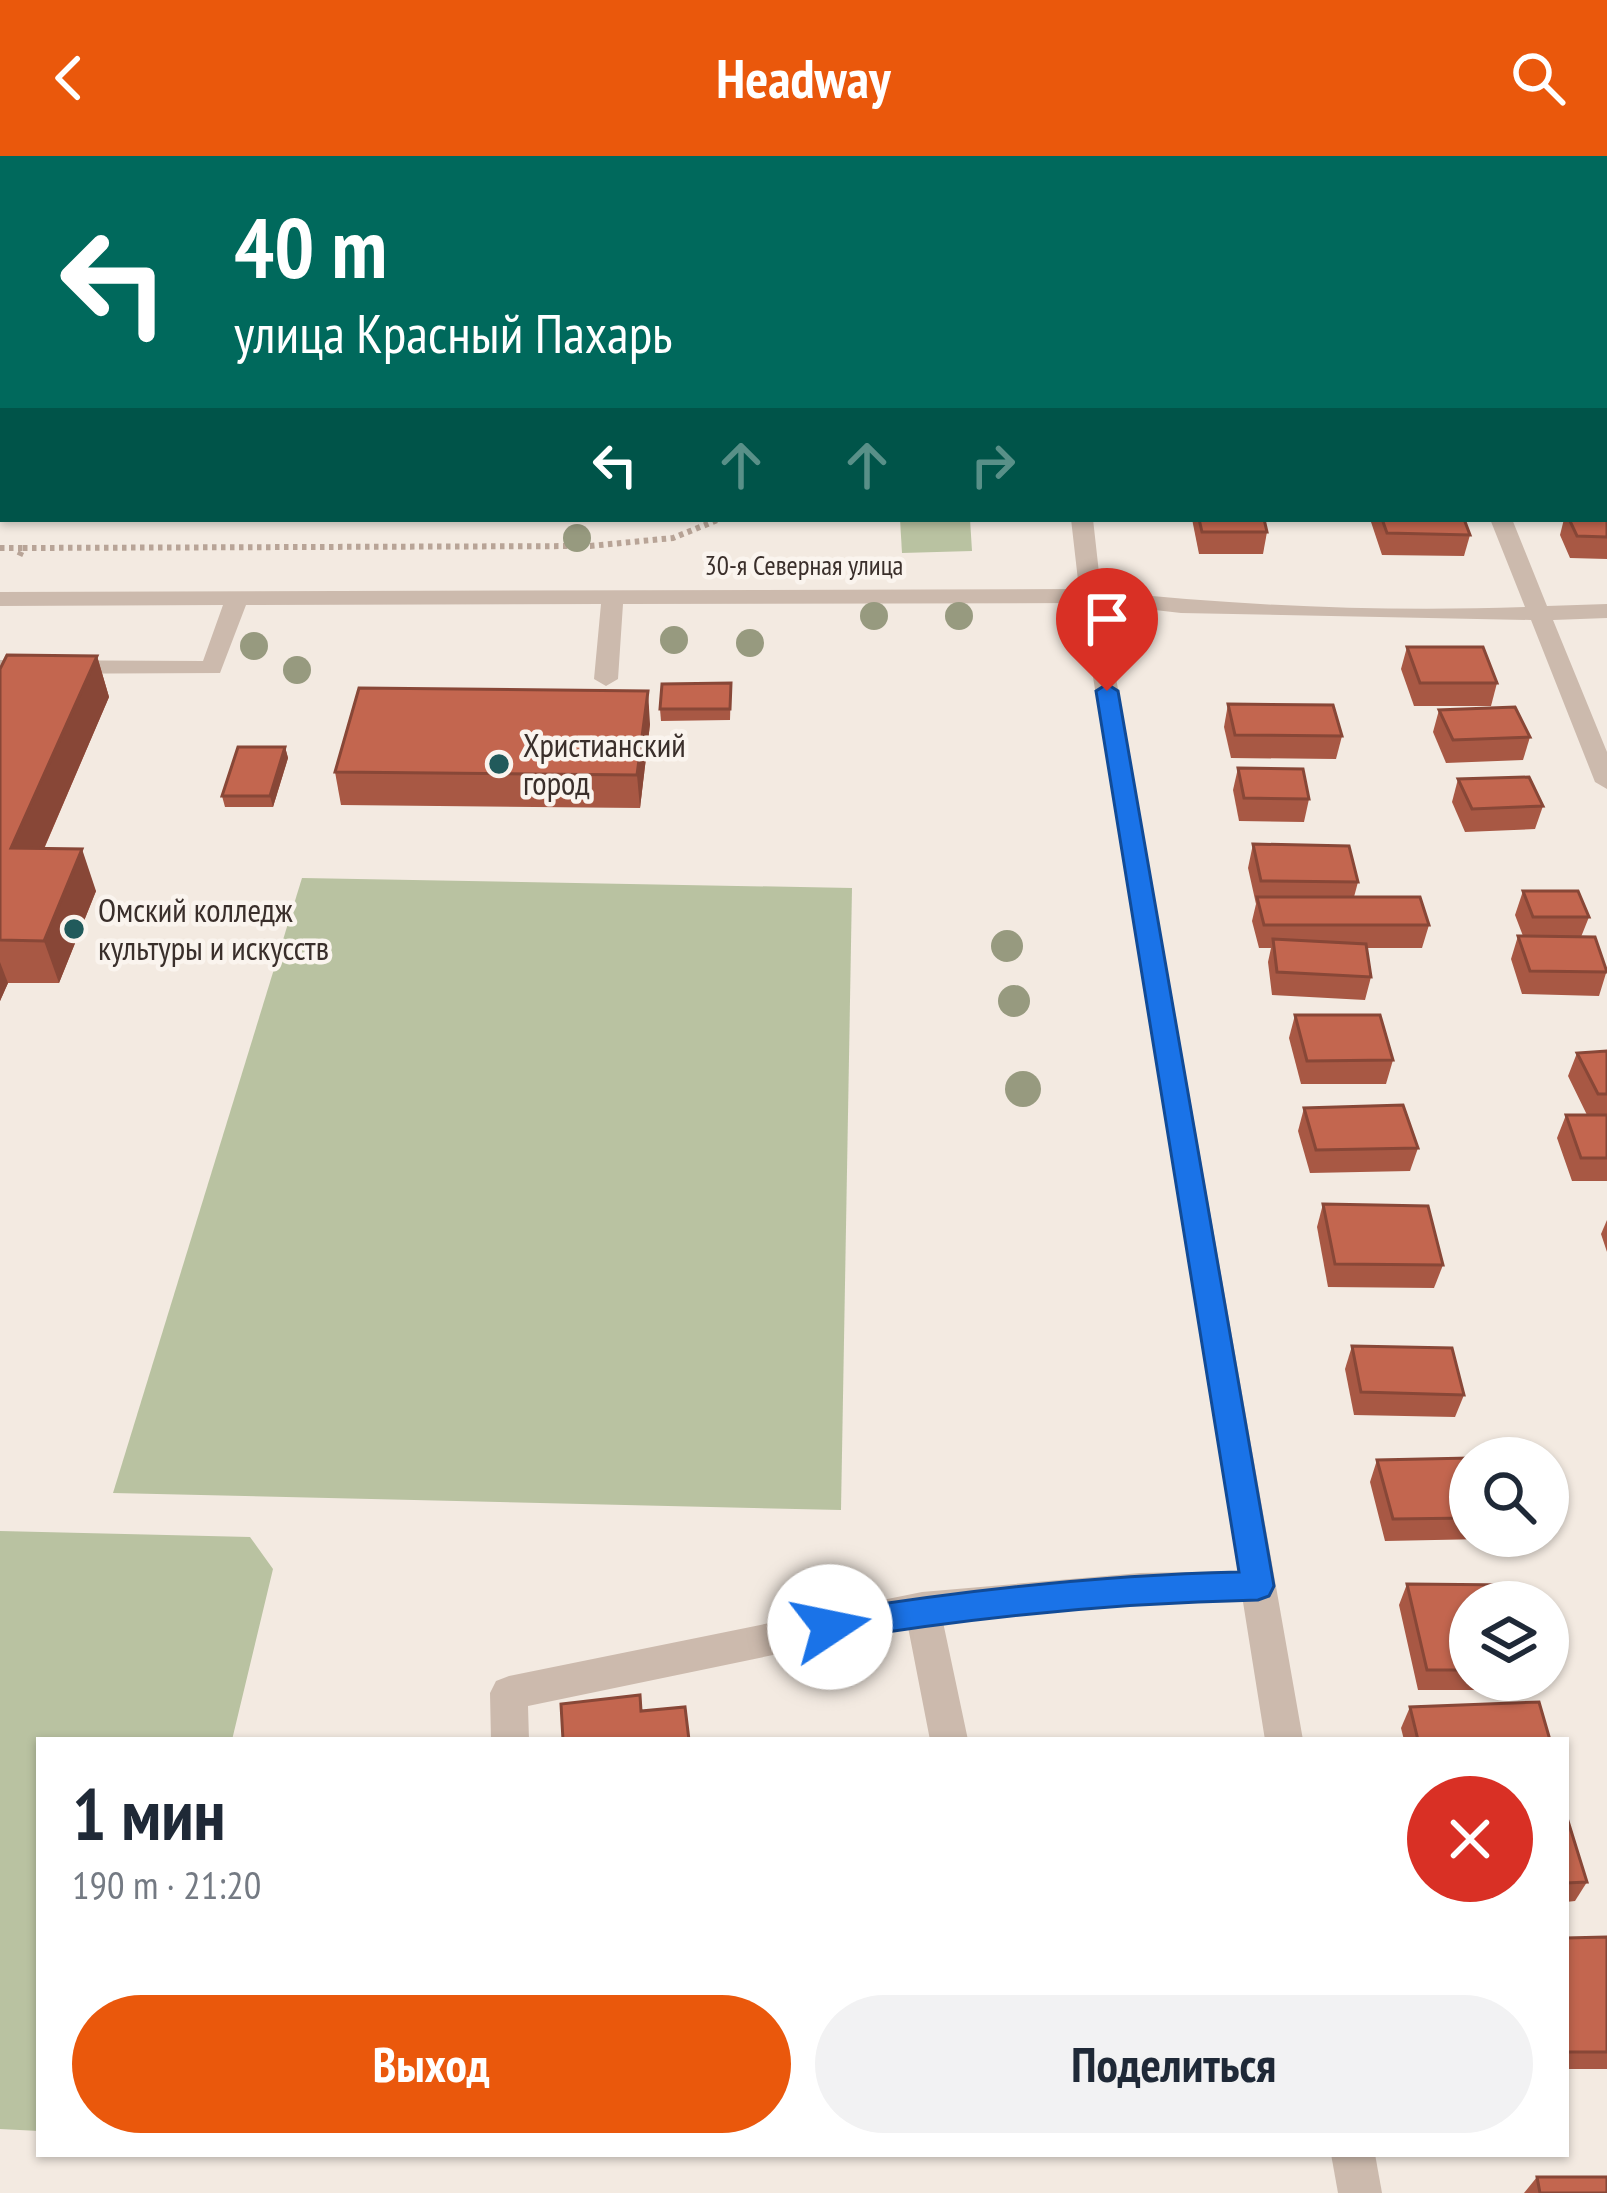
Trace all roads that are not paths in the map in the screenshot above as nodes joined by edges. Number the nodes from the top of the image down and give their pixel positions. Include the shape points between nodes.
1 (1082, 522) edge
2 (1502, 522) edge
3 (613, 596) junction
4 (1091, 596) junction
5 (0, 599) edge
6 (236, 601) junction
7 (1607, 611) edge
8 (1539, 615) junction
9 (0, 667) edge
10 (606, 679) dead end
11 (1607, 782) edge
12 (1258, 1586) junction
13 (922, 1608) junction
14 (510, 1737) edge
15 (948, 1737) edge
16 (1283, 1737) edge
17 (1354, 2157) edge
18 (1360, 2193) edge

1 - 4 street
2 - 8 street
3 - 4 street, 30-я Северная улица
3 - 6 street, 30-я Северная улица
3 - 10 street
4 - 8 street, 30-я Северная улица via 1180,606
4 - 12 street
5 - 6 street, 30-я Северная улица
6 - 9 street via 212,668
7 - 8 street, 30-я Северная улица
8 - 11 street
12 - 13 street
12 - 16 street
13 - 14 street via 508,1693
13 - 15 street
17 - 18 street

